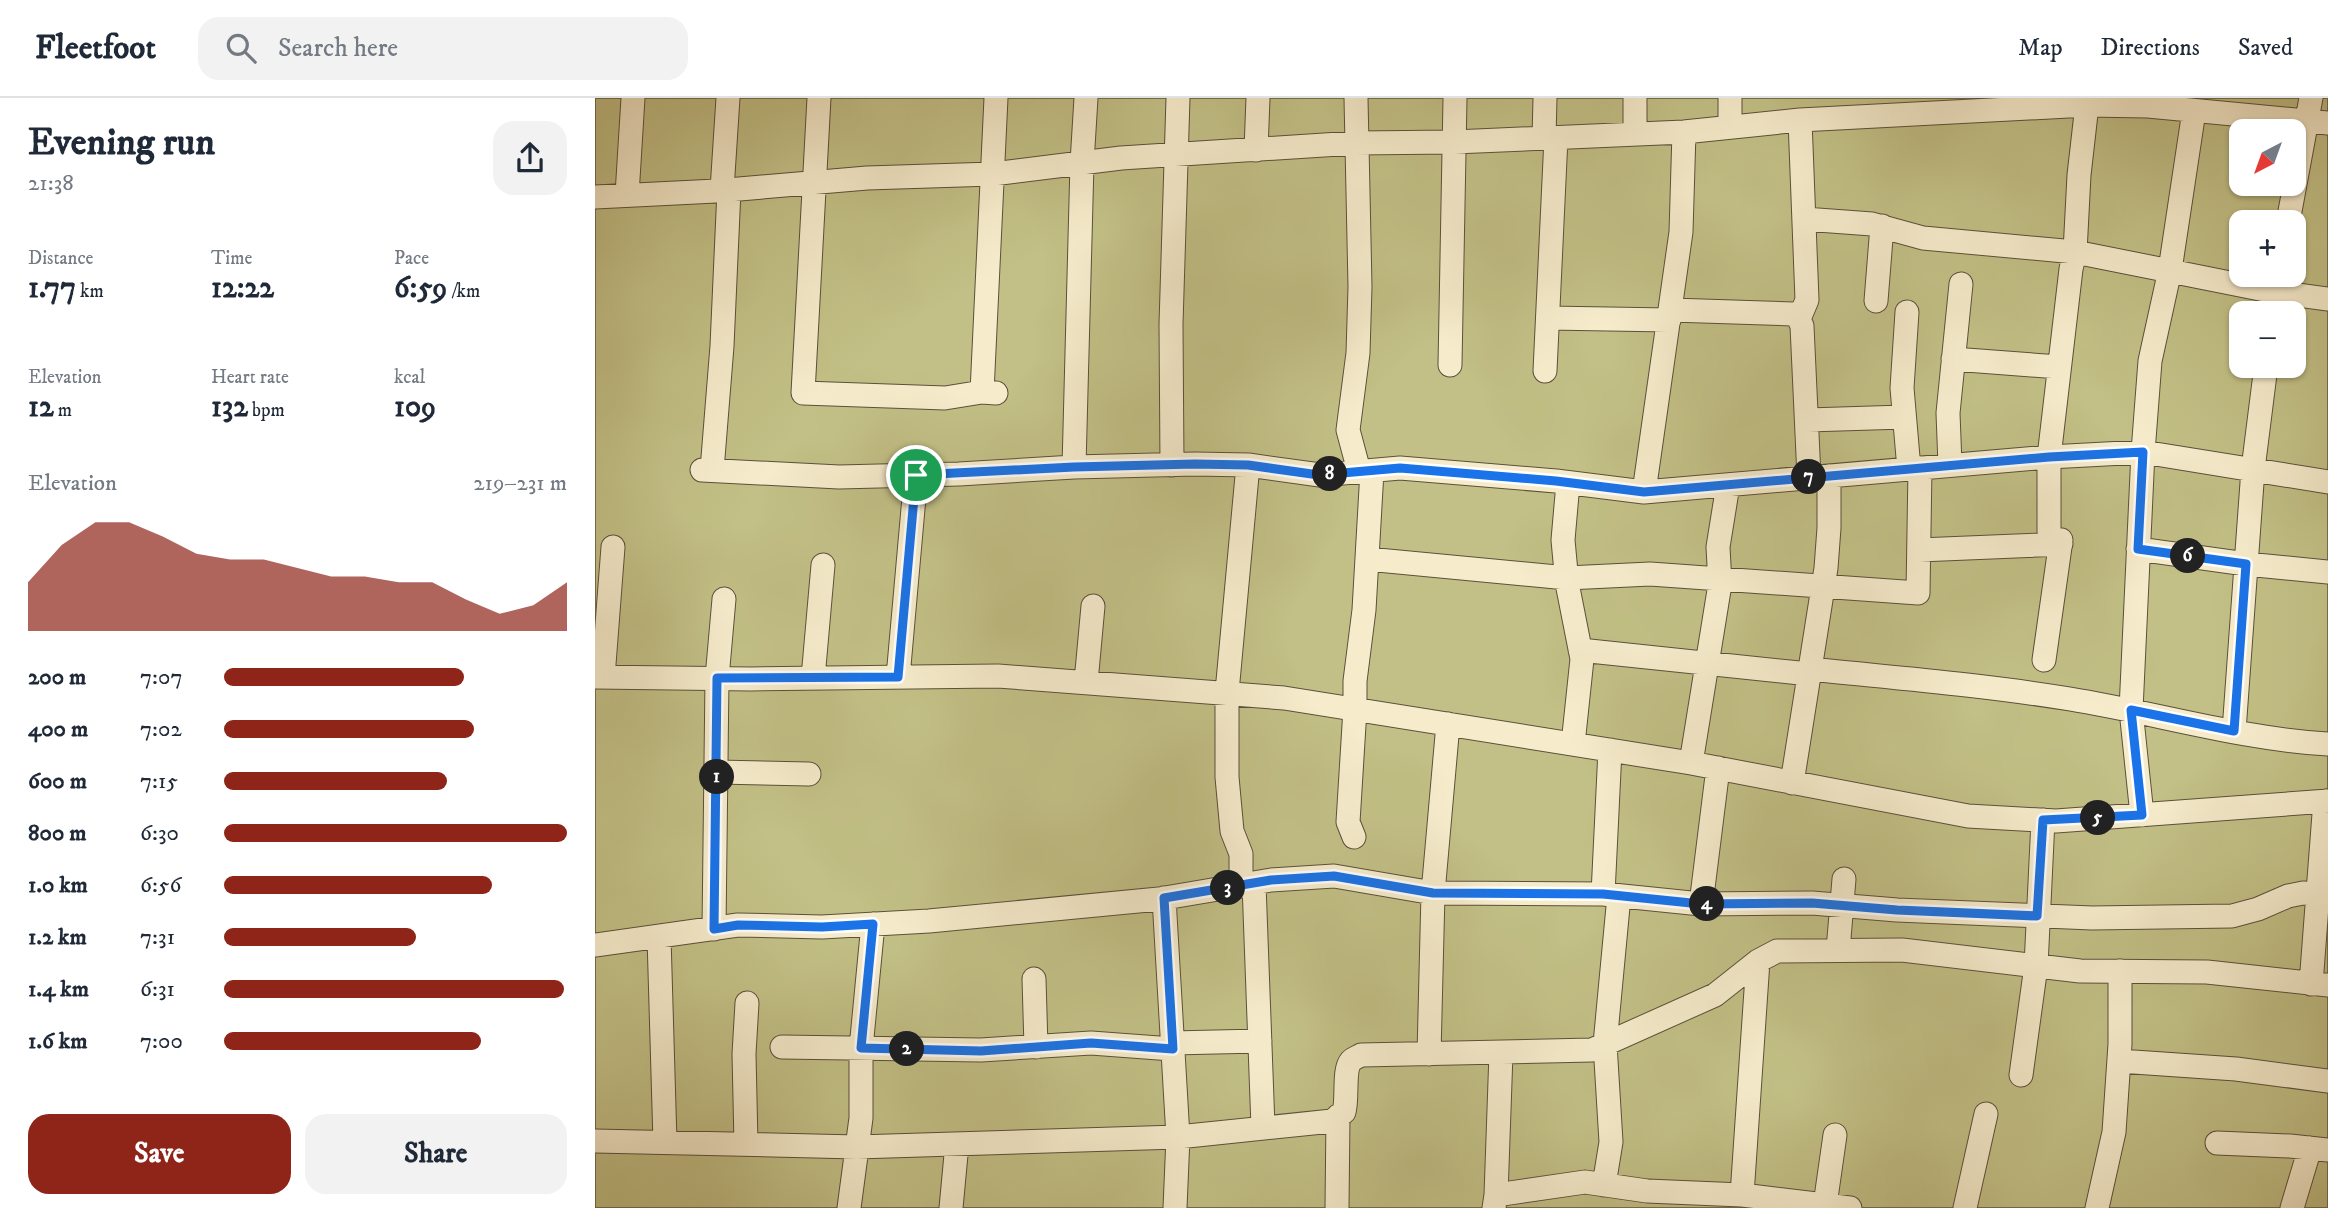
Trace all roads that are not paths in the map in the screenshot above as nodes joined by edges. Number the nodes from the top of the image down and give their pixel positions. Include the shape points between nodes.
1 (633, 98) edge
2 (728, 98) edge
3 (819, 98) edge
4 (996, 98) edge
5 (1086, 98) edge
6 (1178, 98) edge
7 (1258, 98) edge
8 (1356, 98) edge
9 (1455, 98) edge
10 (1545, 98) edge
11 (1635, 98) edge
12 (1730, 98) edge
13 (2311, 98) edge
14 (2098, 103) edge
15 (1901, 107) edge
16 (2207, 107) edge
17 (1800, 120) junction
18 (2318, 122) edge
19 (1730, 127) junction
20 (1684, 132) junction
21 (1635, 134) junction
22 (1550, 138) junction
23 (1454, 142) junction
24 (1356, 143) junction
25 (1256, 150) junction
26 (1176, 155) junction
27 (1081, 163) junction
28 (993, 174) junction
29 (814, 183) junction
30 (726, 190) junction
31 (627, 195) junction
32 (595, 197) edge
33 (2292, 210) edge
34 (1804, 219) junction
35 (1882, 226) junction
36 (2075, 252) junction
37 (2170, 271) junction
38 (1961, 284) dead end
39 (2276, 293) edge
40 (2328, 299) edge
41 (1875, 301) dead end
42 (1907, 312) dead end
43 (1670, 315) junction
44 (1548, 318) junction
45 (1799, 319) junction
46 (1953, 359) junction
47 (1450, 365) dead end
48 (2059, 367) junction
49 (1545, 371) dead end
50 (2264, 378) edge
51 (1905, 417) junction
52 (1808, 420) junction
53 (2143, 452) junction
54 (2049, 457) junction
55 (1171, 465) junction
56 (1248, 465) junction
57 (1950, 465) junction
58 (1074, 467) junction
59 (1914, 468) junction
60 (2253, 469) junction
61 (1366, 471) junction
62 (916, 475) junction
63 (1819, 477) junction
64 (2328, 482) edge
65 (1567, 483) junction
66 (1728, 485) junction
67 (1644, 492) junction
68 (2061, 544) junction
69 (613, 547) dead end
70 (2138, 549) junction
71 (1919, 550) junction
72 (1367, 559) junction
73 (2246, 564) junction
74 (823, 565) dead end
75 (2328, 572) edge
76 (1567, 578) junction
77 (1720, 578) junction
78 (1823, 585) junction
79 (724, 599) dead end
80 (1093, 606) dead end
81 (1580, 650) junction
82 (2044, 660) dead end
83 (1709, 663) junction
84 (1809, 672) junction
85 (599, 677) edge
86 (898, 677) junction
87 (717, 678) junction
88 (813, 678) junction
89 (1087, 682) junction
90 (1227, 692) junction
91 (1356, 709) junction
92 (2131, 710) junction
93 (1448, 724) junction
94 (2234, 731) junction
95 (2328, 743) edge
96 (1573, 744) junction
97 (1611, 751) junction
98 (1691, 763) junction
99 (1718, 768) junction
100 (717, 772) junction
101 (809, 774) dead end
102 (1792, 783) junction
103 (2327, 801) edge
104 (2142, 815) junction
105 (2043, 820) junction
106 (1354, 837) dead end
107 (1844, 879) dead end
108 (1248, 885) junction
109 (1433, 893) junction
110 (2323, 894) edge
111 (1611, 895) junction
112 (1164, 898) junction
113 (1701, 904) junction
114 (1840, 906) junction
115 (2037, 916) junction
116 (873, 924) junction
117 (714, 929) junction
118 (659, 937) junction
119 (595, 945) edge
120 (1838, 950) junction
121 (1758, 961) junction
122 (2036, 967) junction
123 (2120, 971) junction
124 (1034, 979) dead end
125 (2320, 984) edge
126 (747, 1003) dead end
127 (1260, 1041) junction
128 (1605, 1044) junction
129 (1172, 1046) junction
130 (782, 1047) dead end
131 (1036, 1047) junction
132 (861, 1048) junction
133 (1501, 1053) junction
134 (1429, 1054) junction
135 (2119, 1061) junction
136 (2021, 1075) dead end
137 (2328, 1081) edge
138 (1986, 1114) dead end
139 (1338, 1116) junction
140 (1263, 1127) junction
141 (1835, 1135) dead end
142 (1178, 1138) junction
143 (595, 1140) edge
144 (665, 1142) junction
145 (2217, 1143) dead end
146 (746, 1144) junction
147 (957, 1144) junction
148 (857, 1147) junction
149 (2319, 1149) edge
150 (1604, 1185) junction
151 (1742, 1195) junction
152 (1647, 1199) edge
153 (1495, 1201) edge
154 (1778, 1204) edge
155 (1825, 1205) junction
156 (849, 1208) edge
157 (951, 1208) edge
158 (1175, 1208) edge
159 (1337, 1208) edge
160 (1850, 1208) edge
161 (1965, 1208) edge
162 (2097, 1208) edge
163 (2292, 1208) edge

1 - 31 street
2 - 30 street
3 - 29 street
4 - 28 street
5 - 27 street
6 - 26 street
7 - 25 street
8 - 24 street
9 - 23 street
10 - 22 street
11 - 21 street
12 - 19 street
13 - 18 street
14 - 15 street
14 - 16 street
14 - 36 street via 2079,175
15 - 17 street
16 - 18 street
16 - 37 street
17 - 19 street
17 - 34 street
18 - 33 street
19 - 20 street
20 - 21 street
20 - 43 street via 1681,232
21 - 22 street
22 - 23 street
22 - 44 street
23 - 24 street
23 - 47 street
24 - 25 street
24 - 61 street via 1360,287 1349,430
25 - 26 street
26 - 27 street
26 - 55 street
27 - 28 street
27 - 58 street
28 - 29 street
28 - 29 street via 989,393 945,398 803,393
29 - 30 street
30 - 31 street
30 - 62 street via 722,346 707,470 839,477
31 - 32 street
34 - 35 street
34 - 45 street via 1807,300
35 - 36 street via 1923,238
35 - 41 street
36 - 37 street
36 - 48 street
37 - 39 street
37 - 53 street via 2150,361
38 - 46 street
39 - 40 street
42 - 51 street via 1902,388
43 - 44 street
43 - 45 street via 1793,314
43 - 67 street
44 - 49 street
45 - 52 street
46 - 48 street
46 - 57 street
48 - 54 street
50 - 60 street
51 - 52 street
51 - 59 street
52 - 63 street
53 - 54 street
53 - 60 street
53 - 70 street
54 - 57 street
54 - 68 street via 2049,531
55 - 56 street
55 - 58 street
56 - 61 street via 1319,475
56 - 90 street
57 - 59 street
58 - 62 street
59 - 63 street
59 - 71 street
60 - 64 street
60 - 73 street
61 - 65 street via 1400,468
61 - 72 street
62 - 86 street
63 - 66 street
63 - 78 street via 1829,528
65 - 67 street
65 - 76 street via 1563,540
66 - 67 street
66 - 77 street via 1718,548
68 - 71 street
68 - 82 street
69 - 85 street
70 - 73 street
70 - 92 street
71 - 78 street via 1918,593
72 - 76 street
72 - 91 street
73 - 75 street
73 - 94 street
74 - 88 street
76 - 77 street via 1650,574
76 - 81 street
77 - 78 street
77 - 83 street
78 - 84 street
79 - 87 street
80 - 89 street
81 - 83 street
81 - 96 street
83 - 84 street
83 - 98 street
84 - 92 street via 1940,682
84 - 102 street
85 - 87 street
86 - 88 street
86 - 89 street via 998,676
87 - 88 street
87 - 100 street
89 - 90 street
90 - 91 street
90 - 108 street via 1232,831
91 - 93 street
91 - 106 street via 1348,822
92 - 94 street
92 - 104 street
93 - 96 street
93 - 109 street
94 - 95 street via 2285,742
96 - 97 street
97 - 98 street
97 - 111 street
98 - 99 street
99 - 102 street
99 - 113 street
100 - 101 street
100 - 117 street
102 - 105 street via 1968,816
103 - 104 street
103 - 110 street
104 - 105 street
105 - 115 street
107 - 114 street
108 - 109 street via 1334,876
108 - 112 street
108 - 127 street
109 - 111 street
109 - 134 street
110 - 115 street via 2288,896 2232,916
110 - 125 street
111 - 113 street
111 - 128 street
112 - 116 street
112 - 129 street
113 - 114 street
114 - 115 street
114 - 120 street
115 - 122 street
116 - 117 street
116 - 132 street
117 - 118 street
118 - 119 street
118 - 144 street
120 - 121 street via 1777,951
120 - 122 street via 1902,950
121 - 128 street via 1715,995
121 - 151 street
122 - 123 street
122 - 136 street
123 - 125 street via 2207,971
123 - 135 street
124 - 131 street
126 - 146 street
127 - 129 street
127 - 140 street
128 - 133 street via 1592,1050
128 - 150 street via 1611,1142
129 - 131 street via 1091,1043
129 - 142 street
130 - 132 street
131 - 132 street via 981,1051
132 - 148 street
133 - 134 street
133 - 153 street
134 - 139 street via 1361,1055 1351,1061 1347,1100
135 - 137 street
135 - 162 street via 2114,1132
138 - 161 street
139 - 140 street via 1332,1121
139 - 159 street
140 - 142 street
141 - 155 street
142 - 147 street
142 - 158 street
143 - 144 street
144 - 146 street
145 - 149 street
146 - 148 street
147 - 148 street
147 - 157 street
148 - 156 street
149 - 163 street
150 - 152 street
150 - 153 street via 1585,1182
151 - 152 street
151 - 154 street
154 - 155 street
155 - 160 street

